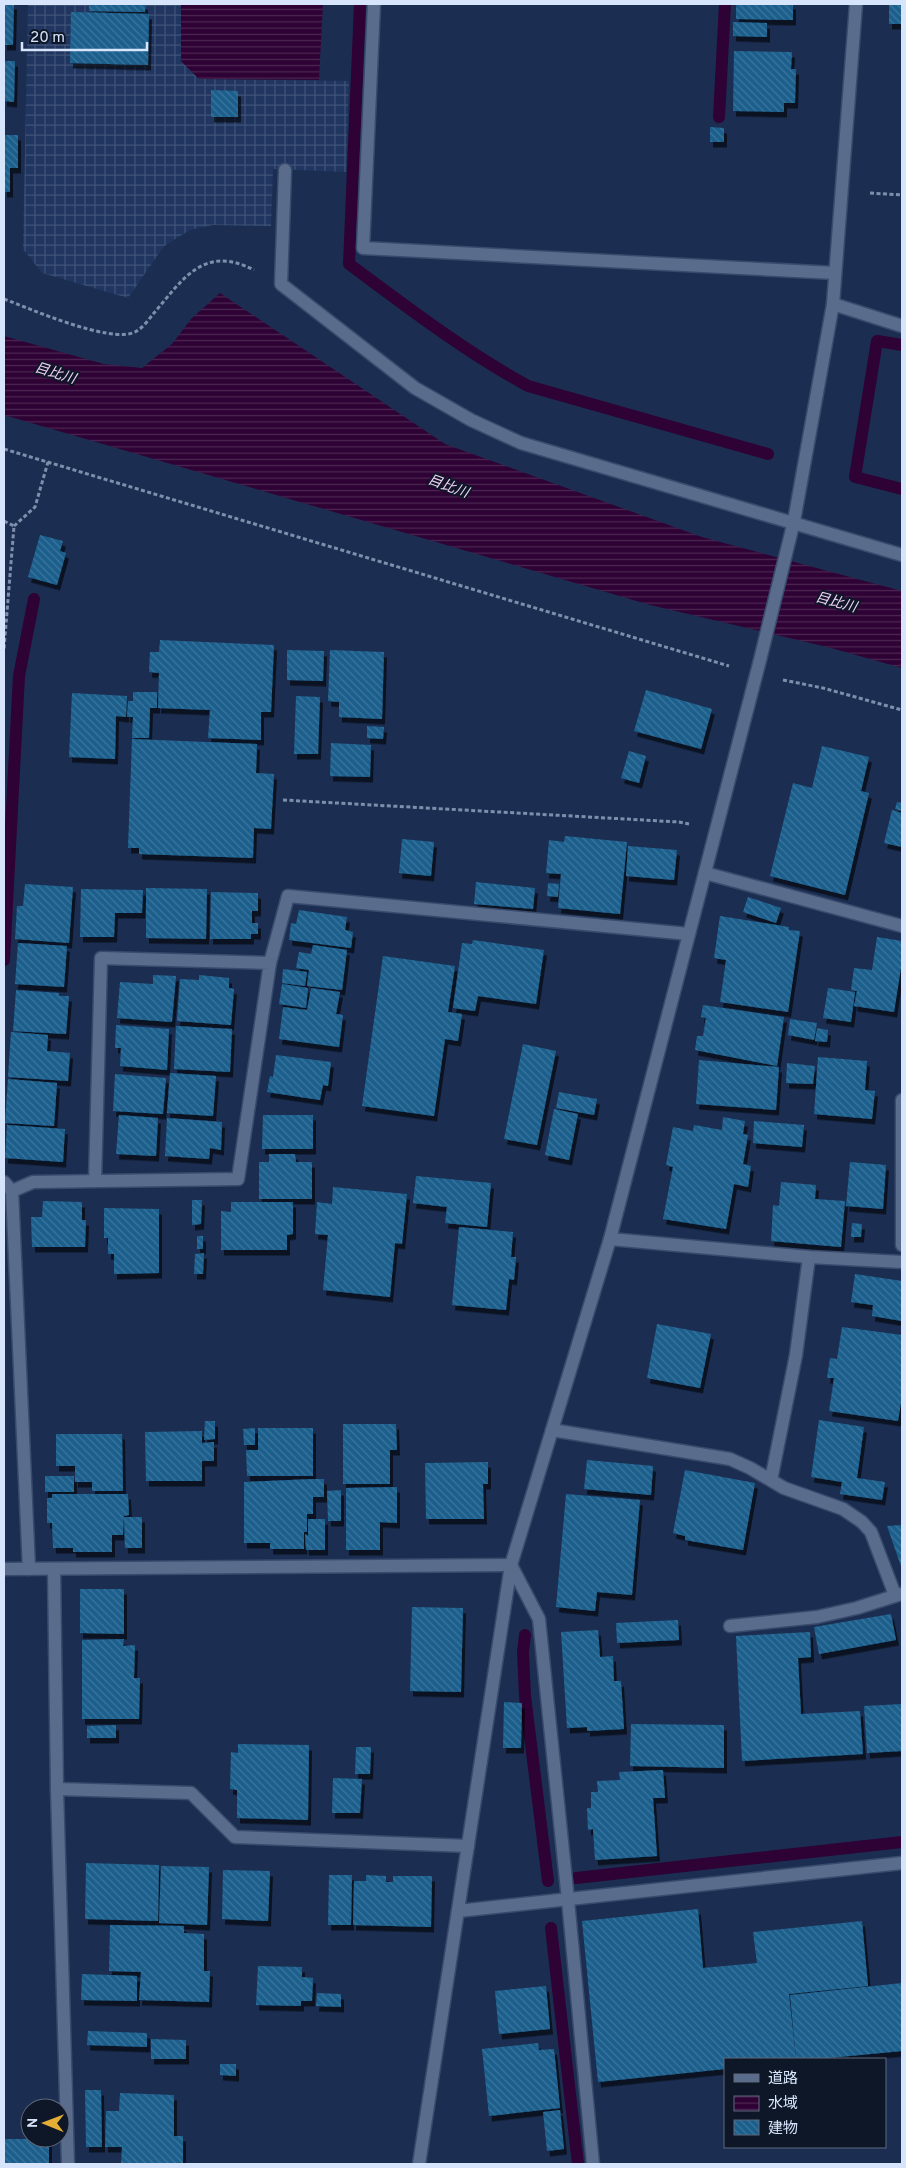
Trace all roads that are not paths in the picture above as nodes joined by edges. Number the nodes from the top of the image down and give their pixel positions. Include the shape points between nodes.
1 (374, 4) edge
2 (856, 4) edge
3 (285, 170) dead end
4 (835, 273) junction
5 (833, 304) junction
6 (902, 326) edge
7 (793, 526) junction
8 (902, 554) edge
9 (705, 872) junction
10 (902, 926) edge
11 (689, 934) junction
12 (270, 962) junction
13 (902, 1100) edge
14 (95, 1181) junction
15 (8, 1186) edge
16 (610, 1239) junction
17 (902, 1245) edge
18 (809, 1257) junction
19 (902, 1262) edge
20 (552, 1430) junction
21 (772, 1480) junction
22 (511, 1565) junction
23 (4, 1569) edge
24 (29, 1569) junction
25 (54, 1569) junction
26 (899, 1594) edge
27 (730, 1626) dead end
28 (57, 1789) junction
29 (468, 1846) junction
30 (902, 1863) edge
31 (568, 1900) junction
32 (458, 1911) junction
33 (68, 2164) edge
34 (419, 2164) edge
35 (593, 2164) edge

1 - 4 street via 363,248
2 - 4 street
3 - 7 street via 281,284 415,388 470,420 521,443
4 - 5 street
5 - 6 street
5 - 7 street
7 - 8 street
7 - 9 street
9 - 10 street
9 - 11 street
11 - 12 street via 288,896
11 - 16 street
12 - 14 street via 238,1179
12 - 14 street via 101,958
13 - 17 street
14 - 15 street via 33,1182
15 - 24 street
16 - 18 street
16 - 20 street
18 - 19 street
18 - 21 street via 796,1355
20 - 21 street via 730,1459
20 - 22 street
21 - 26 street via 784,1488 843,1510 862,1522 872,1532
22 - 25 street
22 - 29 street
22 - 31 street via 539,1619
23 - 24 street
24 - 25 street
25 - 28 street
26 - 27 street via 817,1617
28 - 29 street via 191,1793 235,1836
28 - 33 street
29 - 32 street
30 - 31 street
31 - 32 street
31 - 35 street
32 - 34 street

